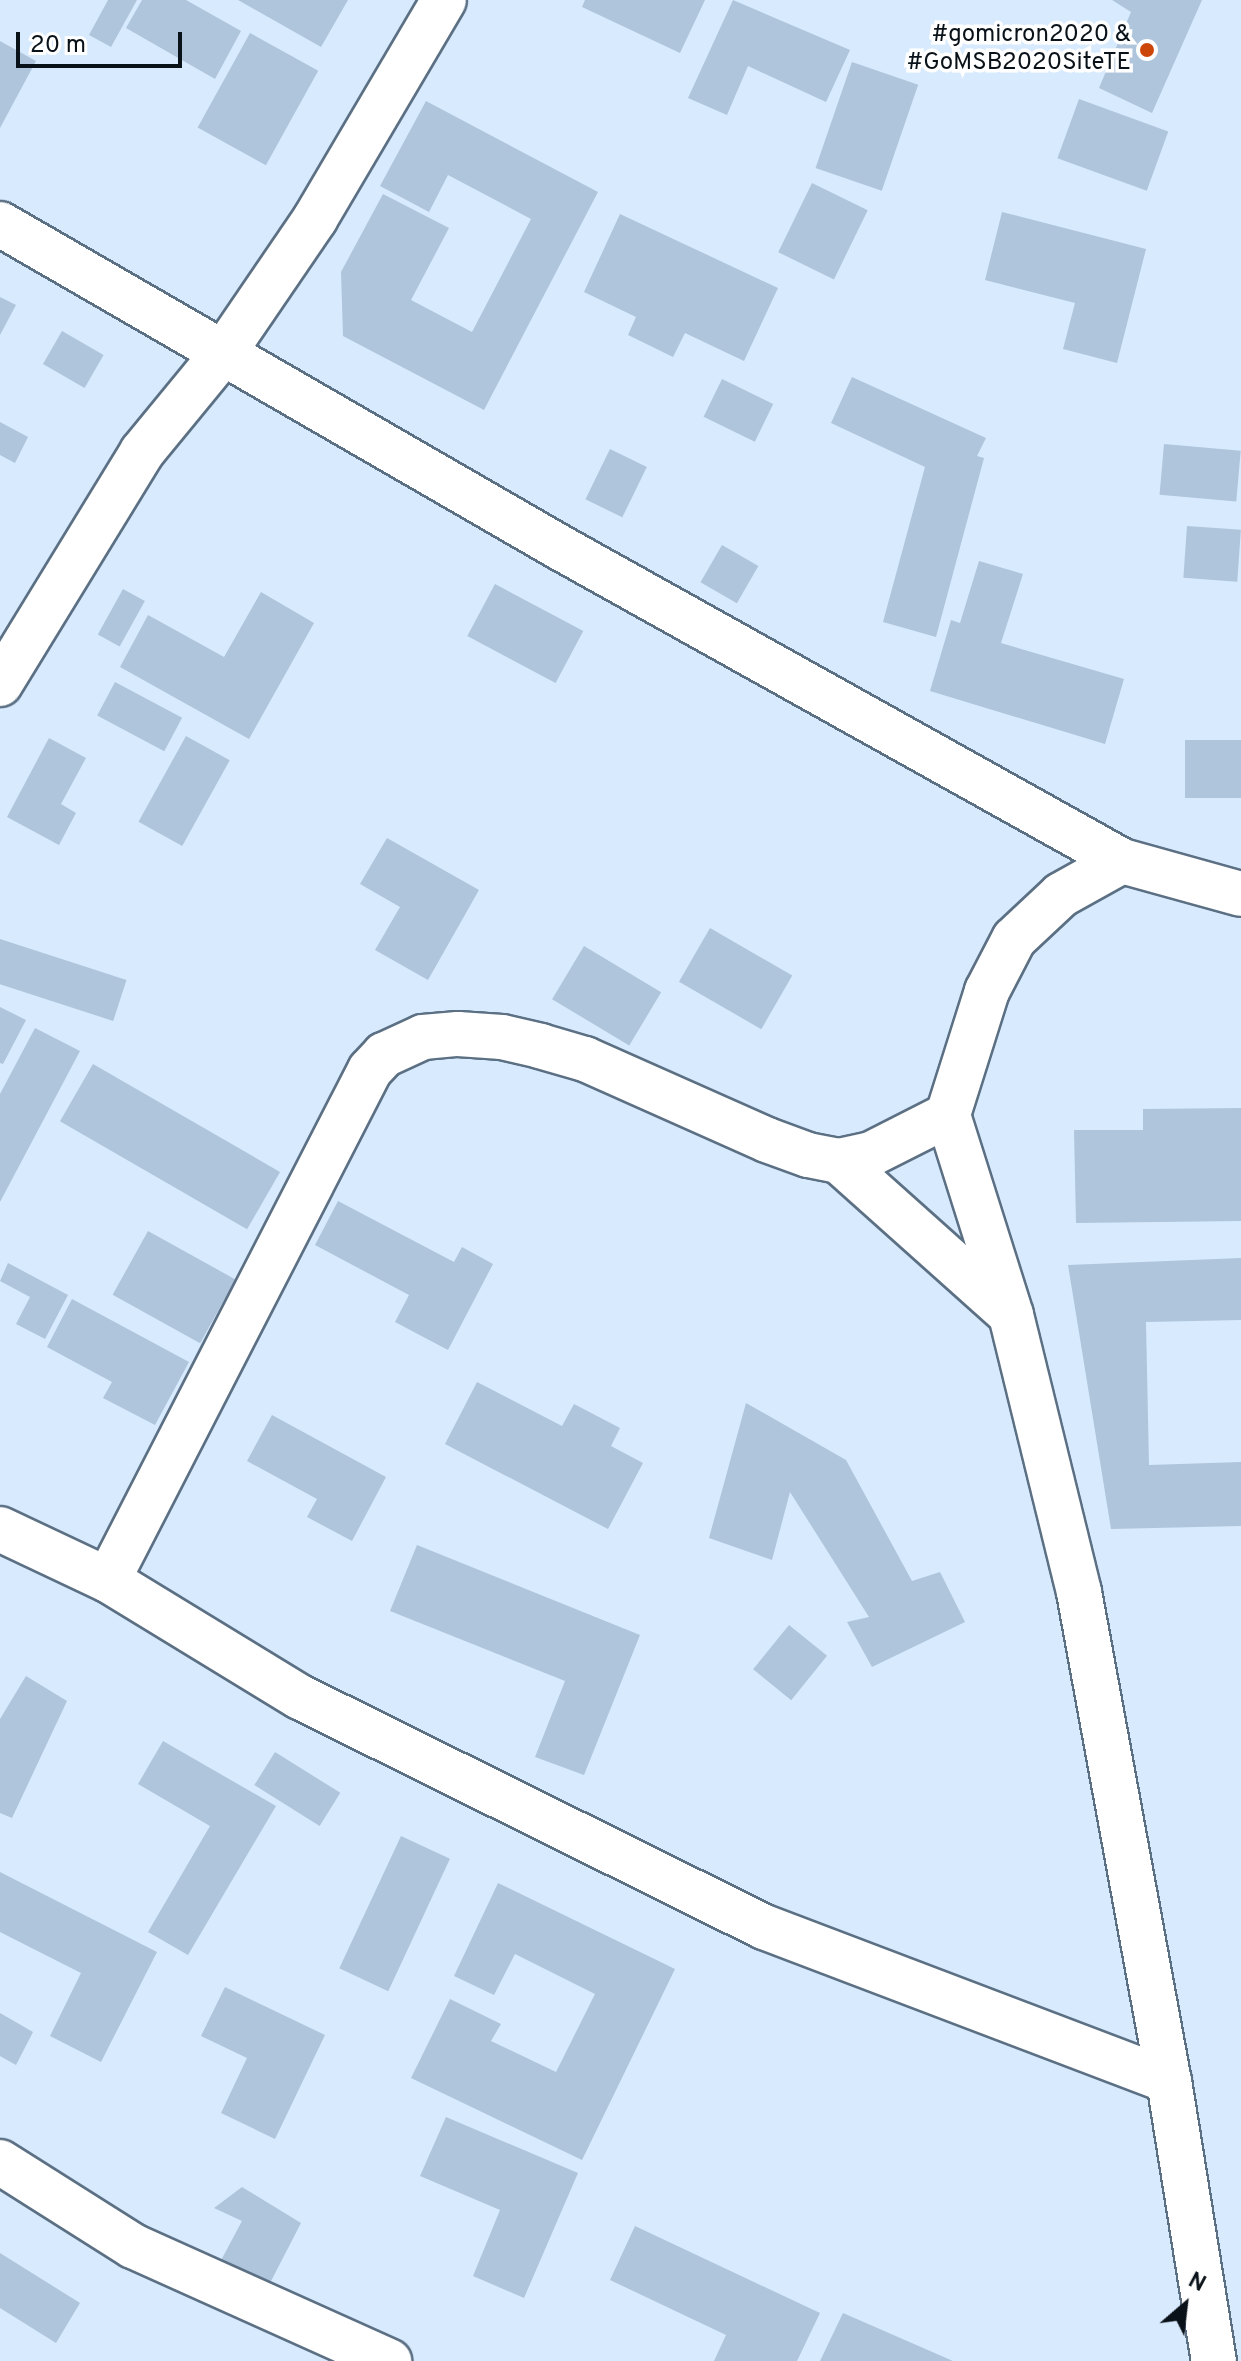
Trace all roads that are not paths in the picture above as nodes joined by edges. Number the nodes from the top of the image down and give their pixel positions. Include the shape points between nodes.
1 (444, 0) edge
2 (0, 224) edge
3 (225, 351) junction
4 (0, 684) edge
5 (1122, 861) junction
6 (1241, 894) edge
7 (948, 1115) junction
8 (839, 1161) junction
9 (1011, 1315) junction
10 (0, 1529) edge
11 (108, 1580) junction
12 (1169, 2081) junction
13 (0, 2162) edge
14 (389, 2361) edge
15 (1214, 2361) edge

1 - 3 street via 315,219
2 - 3 street
3 - 4 street via 142,452
3 - 5 street via 559,547
5 - 6 street
5 - 7 street via 1061,895 1014,939 987,991
7 - 8 street via 871,1154
7 - 9 street
8 - 9 street
8 - 11 street via 767,1140 585,1059 502,1037 423,1037 384,1055 370,1070
9 - 12 street via 1079,1592
10 - 11 street
11 - 12 street via 300,1697 764,1927
12 - 15 street
13 - 14 street via 133,2246

